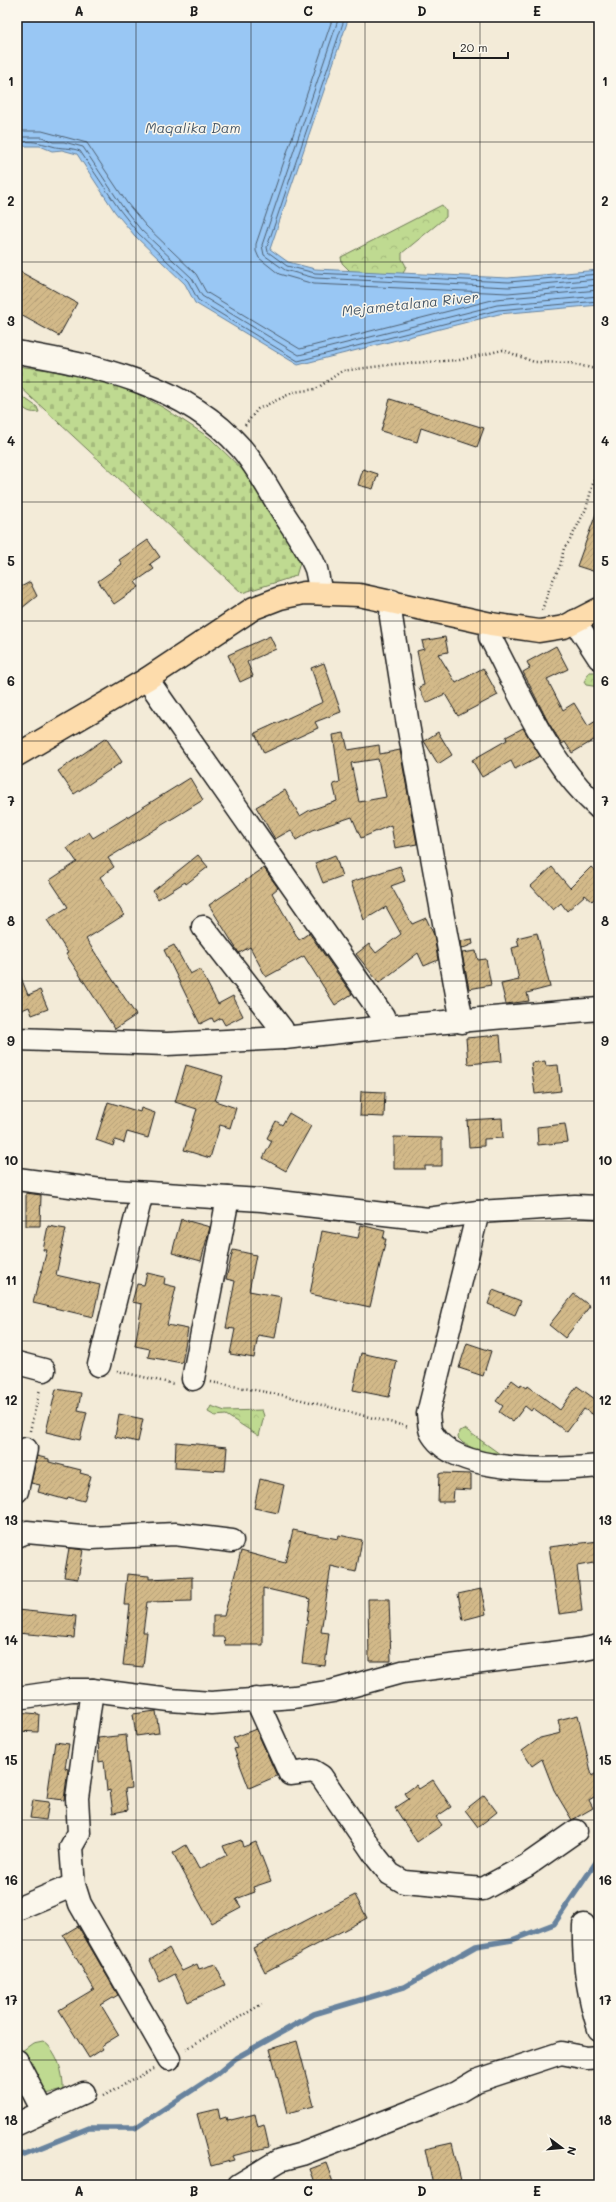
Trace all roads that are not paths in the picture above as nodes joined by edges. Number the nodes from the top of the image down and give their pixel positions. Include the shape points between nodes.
1 (17, 352) edge
2 (321, 593) junction
3 (392, 601) junction
4 (599, 609) edge
5 (575, 621) junction
6 (491, 624) junction
7 (599, 658) edge
8 (146, 679) junction
9 (17, 755) edge
10 (599, 808) edge
11 (202, 927) dead end
12 (599, 1009) edge
13 (462, 1022) junction
14 (386, 1027) junction
15 (284, 1038) junction
16 (17, 1039) edge
17 (17, 1179) edge
18 (142, 1193) junction
19 (228, 1198) junction
20 (599, 1207) edge
21 (478, 1212) junction
22 (17, 1363) edge
23 (99, 1365) road end
24 (44, 1370) road end
25 (193, 1379) road end
26 (26, 1449) road end
27 (599, 1466) edge
28 (17, 1491) edge
29 (17, 1536) edge
30 (232, 1541) dead end
31 (599, 1646) edge
32 (92, 1690) junction
33 (17, 1698) edge
34 (256, 1699) junction
35 (576, 1831) dead end
36 (74, 1885) junction
37 (17, 1909) edge
38 (584, 1925) dead end
39 (599, 2029) edge
40 (599, 2057) edge
41 (169, 2059) road end
42 (17, 2061) edge
43 (84, 2093) road end
44 (43, 2112) junction
45 (17, 2124) edge
46 (239, 2185) edge

1 - 2 street via 106,372 157,389 190,404 229,436 252,463 301,542 315,569
2 - 3 main road via 359,595
2 - 8 main road via 304,593 280,598 254,608
3 - 6 main road
3 - 13 street via 391,617 407,719
4 - 5 main road
5 - 6 main road via 564,627 539,631
5 - 7 street
6 - 10 street via 490,637 545,740 584,795
8 - 9 main road
8 - 14 street via 383,1016
11 - 15 street via 282,1029
12 - 13 street
13 - 14 street
14 - 15 street
15 - 16 street via 167,1044
17 - 18 street
18 - 19 street
18 - 23 street
19 - 21 street via 428,1218
19 - 25 street
20 - 21 street via 574,1206
21 - 27 street via 428,1414 431,1432 440,1444 480,1462 520,1469
22 - 24 street
26 - 28 street
29 - 30 street via 27,1532 92,1538 175,1534
31 - 34 street via 585,1650 402,1672 332,1691
32 - 33 street via 72,1690
32 - 34 street via 190,1702
32 - 36 street via 77,1798 79,1833 71,1847
34 - 35 street via 290,1774 313,1771 321,1776 390,1874 404,1882 483,1888 526,1866
36 - 37 street
36 - 41 street via 80,1904
38 - 39 street via 590,2001
40 - 46 street via 587,2058 561,2053 476,2081 456,2093 418,2109 280,2160
42 - 44 street
43 - 44 street
44 - 45 street

